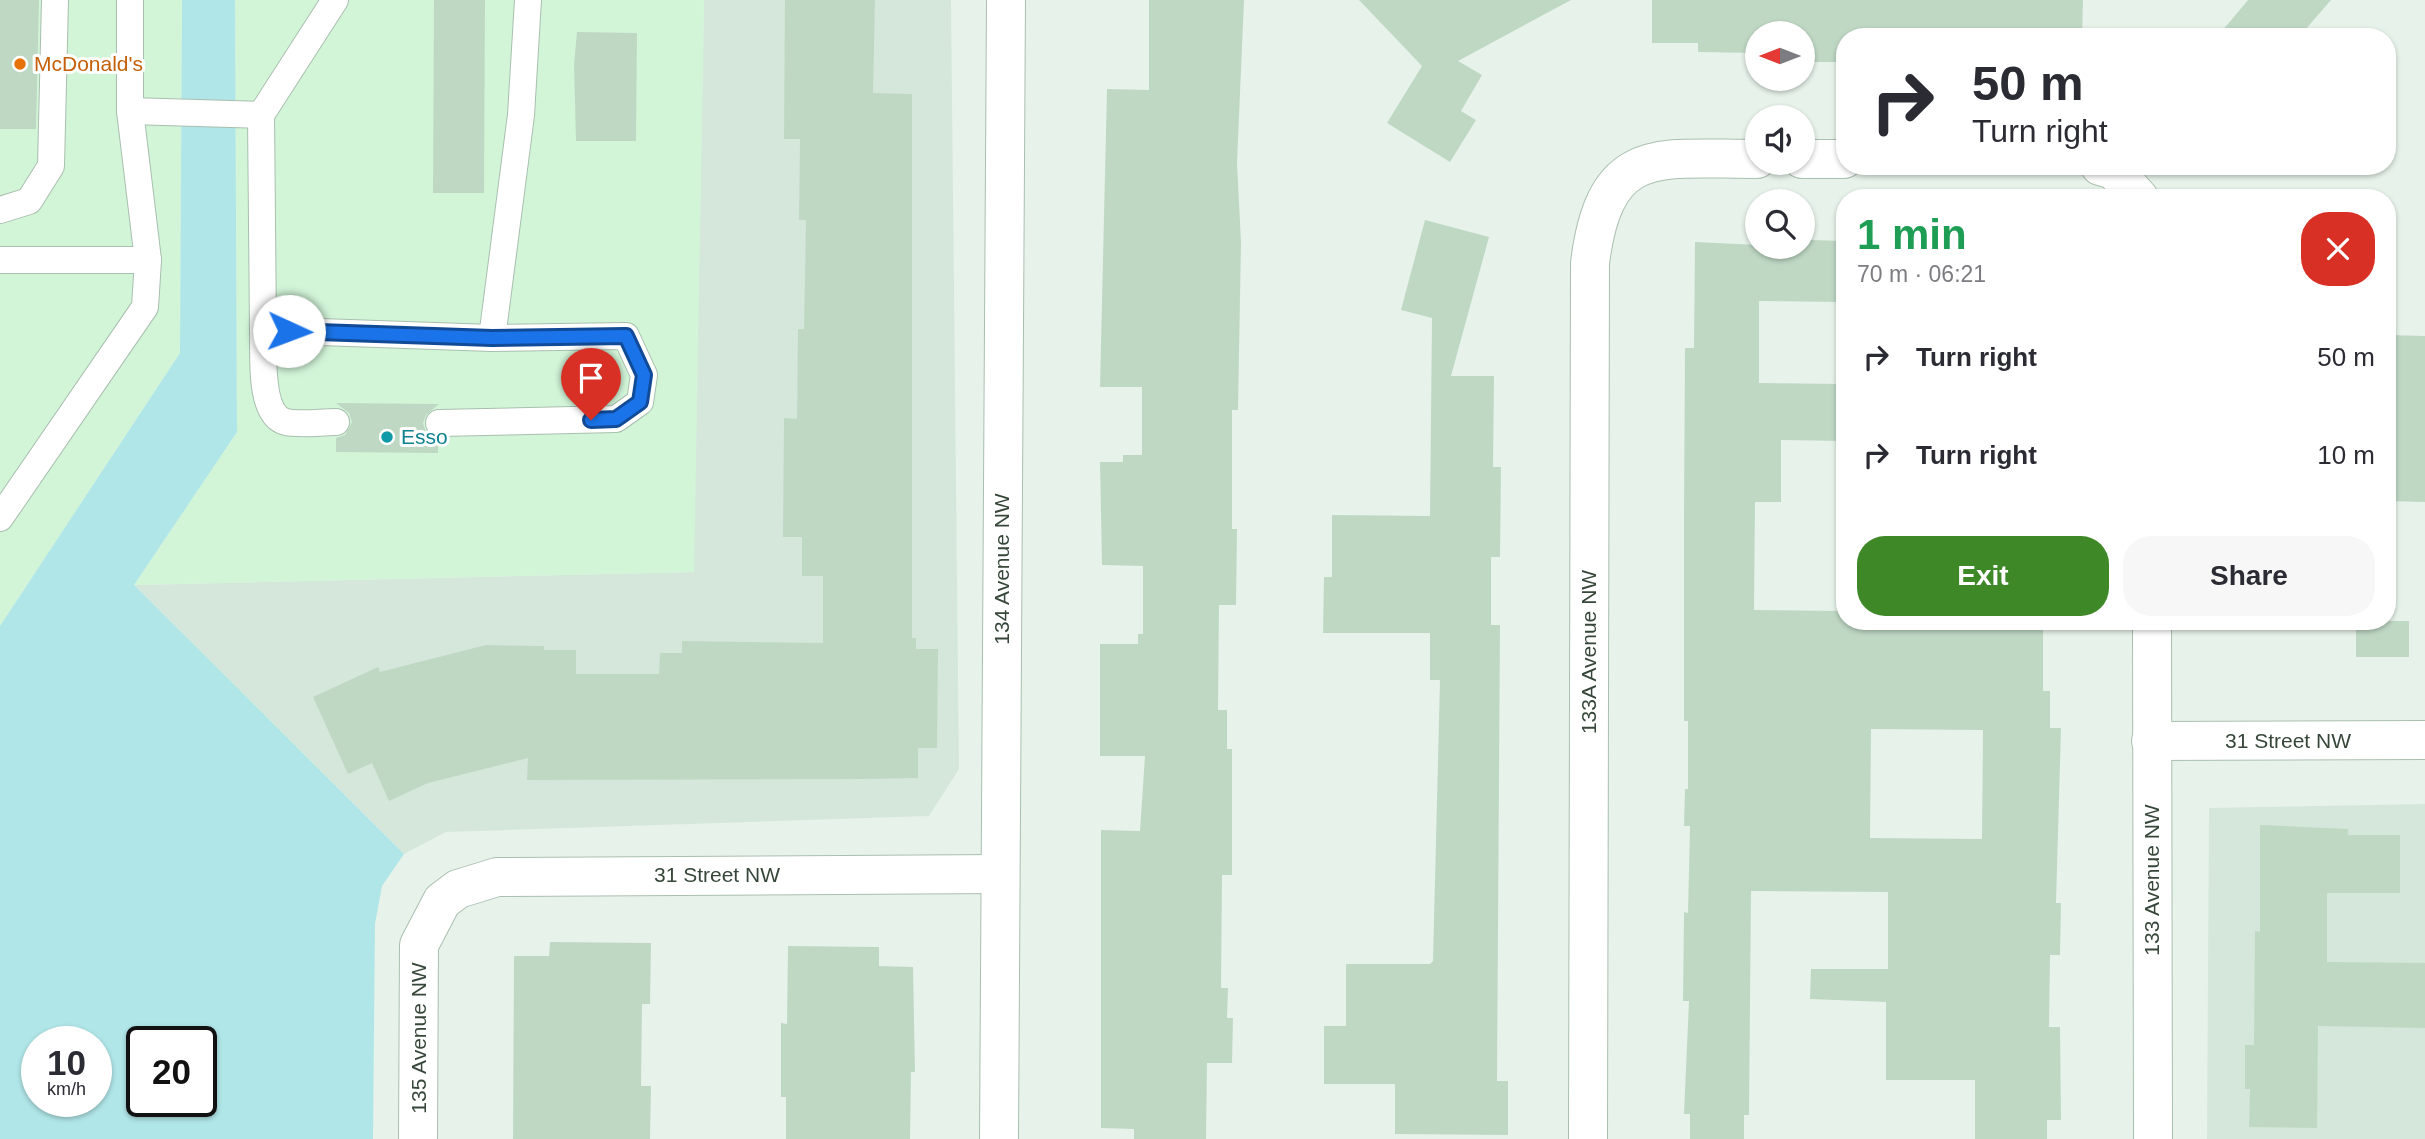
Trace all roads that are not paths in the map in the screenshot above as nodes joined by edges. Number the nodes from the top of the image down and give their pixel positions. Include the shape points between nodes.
1 (55, 0) edge
2 (130, 0) edge
3 (335, 0) edge
4 (528, 0) edge
5 (1006, 0) edge
6 (130, 111) junction
7 (261, 115) junction
8 (1745, 159) edge
9 (1815, 159) edge
10 (1836, 159) edge
11 (2119, 175) edge
12 (2132, 189) edge
13 (0, 210) edge
14 (0, 260) edge
15 (148, 260) junction
16 (263, 330) junction
17 (492, 338) junction
18 (336, 422) dead end
19 (439, 423) dead end
20 (0, 518) edge
21 (2152, 630) edge
22 (2425, 740) edge
23 (2151, 741) junction
24 (999, 874) junction
25 (442, 901) joint
26 (418, 1139) edge
27 (999, 1139) edge
28 (1588, 1139) edge
29 (2153, 1139) edge

1 - 13 lane via 51,166 29,201
2 - 6 lane
3 - 7 lane
4 - 17 lane via 521,115
5 - 24 street, 134 Avenue NW
6 - 7 lane
6 - 15 lane
7 - 16 lane
8 - 28 street, 133A Avenue NW via 1674,159 1647,163 1624,174 1613,185 1594,232 1590,263
9 - 10 street
11 - 12 street
14 - 15 lane
15 - 20 lane via 145,307
16 - 17 lane
16 - 18 lane via 266,401 271,412 286,422
17 - 19 lane via 626,336 644,375 640,402 616,419
21 - 23 street, 133 Avenue NW
22 - 23 street, 31 Street NW
23 - 29 street, 133 Avenue NW
24 - 25 street, 31 Street NW via 497,877 458,889
24 - 27 street, 134 Avenue NW
25 - 26 street, 135 Avenue NW via 419,945

